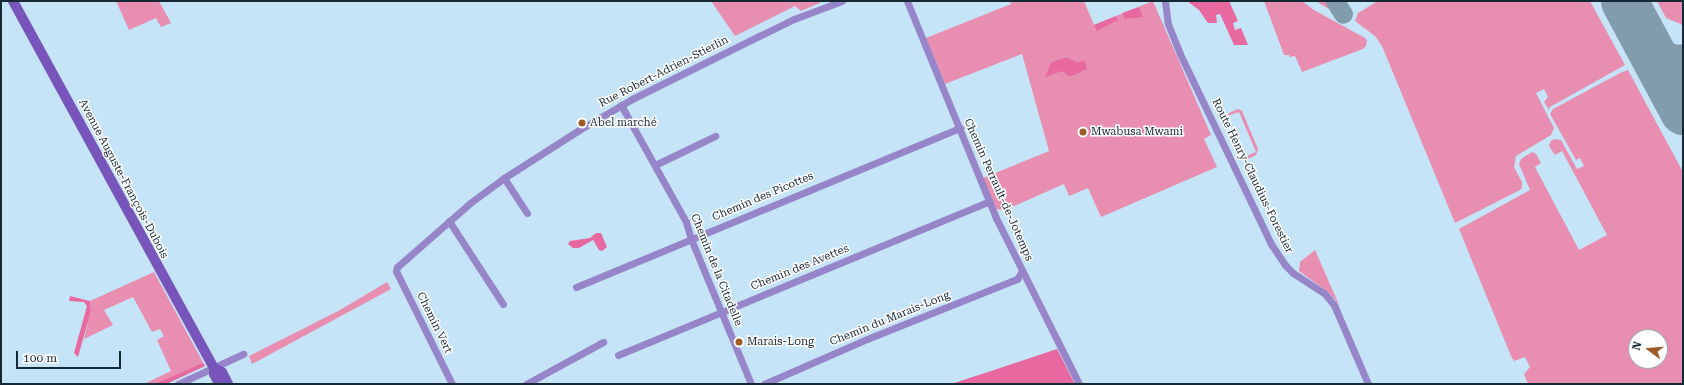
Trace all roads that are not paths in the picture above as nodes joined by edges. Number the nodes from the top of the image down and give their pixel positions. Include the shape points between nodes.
1 (13, 1) edge
2 (842, 1) edge
3 (908, 1) edge
4 (1165, 1) edge
5 (621, 105) junction
6 (960, 128) junction
7 (715, 136) dead end
8 (654, 165) junction
9 (504, 178) junction
10 (989, 200) junction
11 (527, 213) dead end
12 (449, 222) junction
13 (691, 239) junction
14 (396, 271) joint
15 (1022, 271) junction
16 (576, 287) dead end
17 (503, 304) dead end
18 (721, 312) junction
19 (603, 342) dead end
20 (243, 354) dead end
21 (618, 355) dead end
22 (214, 368) junction
23 (178, 384) edge
24 (219, 384) edge
25 (228, 384) edge
26 (452, 384) edge
27 (526, 384) edge
28 (751, 384) edge
29 (764, 384) edge
30 (1079, 384) edge
31 (1368, 384) edge

1 - 22 main road, Avenue Auguste-François-Dubois
2 - 5 street, Rue Robert-Adrien-Stierlin via 775,28
3 - 6 street, Chemin Perrault-de-Jotemps
4 - 31 street, Route Henry-Claudius-Forestier via 1168,24 1177,47 1271,244 1293,273 1324,293 1334,305
5 - 8 street, Chemin de la Citadelle
5 - 9 street, Rue Robert-Adrien-Stierlin
6 - 10 street, Chemin Perrault-de-Jotemps
6 - 13 street, Chemin des Picottes
7 - 8 street
8 - 13 street, Chemin de la Citadelle via 686,222
9 - 11 street
9 - 12 street, Rue Robert-Adrien-Stierlin
10 - 15 street, Chemin Perrault-de-Jotemps
10 - 18 street, Chemin des Avettes
12 - 14 street, Rue Robert-Adrien-Stierlin via 397,267
12 - 17 street
13 - 16 street, Chemin des Picottes
13 - 18 street, Chemin de la Citadelle
14 - 26 street, Chemin Vert
15 - 29 street, Chemin du Marais-Long via 1017,279 867,339
15 - 30 street, Chemin Perrault-de-Jotemps
18 - 21 street, Chemin des Avettes
18 - 28 street, Chemin de la Citadelle
19 - 27 street
20 - 22 street
22 - 23 street
22 - 24 main road, Avenue Auguste-François-Dubois
22 - 25 main road, Avenue Auguste-François-Dubois via 222,372

